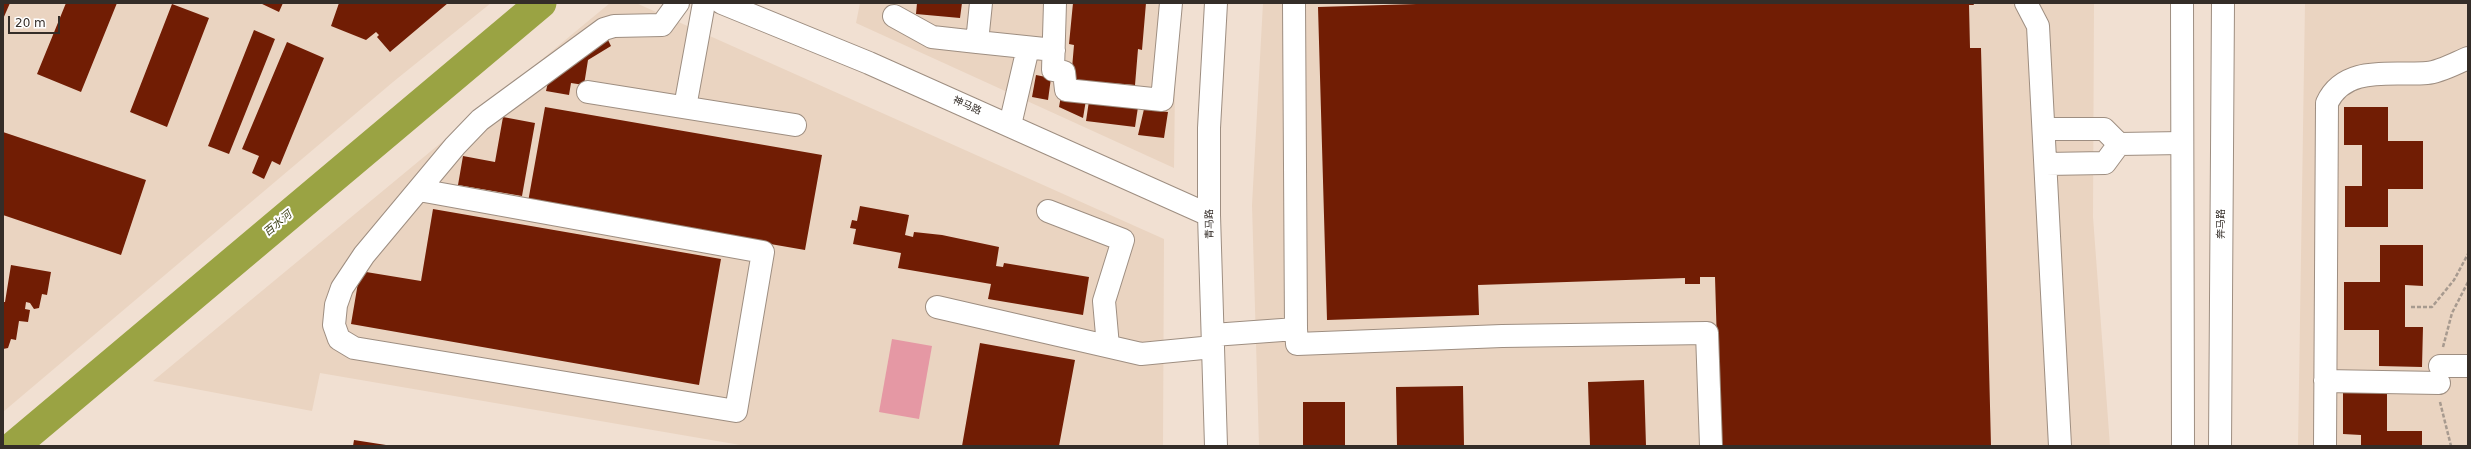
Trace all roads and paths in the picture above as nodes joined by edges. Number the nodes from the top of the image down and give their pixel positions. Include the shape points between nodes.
1 (678, 3) edge
2 (704, 3) edge
3 (722, 3) edge
4 (981, 3) edge
5 (1055, 3) edge
6 (1171, 3) edge
7 (1216, 3) edge
8 (1294, 3) edge
9 (2026, 3) edge
10 (2182, 3) edge
11 (2223, 3) edge
12 (894, 16) dead end
13 (977, 42) junction
14 (1028, 48) junction
15 (1054, 50) junction
16 (2468, 58) edge
17 (588, 92) dead end
18 (685, 107) junction
19 (795, 125) dead end
20 (1010, 125) junction
21 (2044, 129) junction
22 (2182, 143) junction
23 (2119, 144) junction
24 (2046, 164) junction
25 (419, 190) junction
26 (1048, 212) dead end
27 (1209, 215) junction
28 (2468, 254) edge
29 (937, 307) dead end
30 (2411, 307) dead end
31 (1296, 329) junction
32 (1213, 341) junction
33 (1108, 346) junction
34 (2468, 366) edge
35 (2325, 381) junction
36 (1216, 446) edge
37 (1711, 446) edge
38 (2060, 446) edge
39 (2183, 446) edge
40 (2220, 446) edge
41 (2325, 446) edge

1 - 25 street via 662,25 614,26 604,29 480,120
2 - 18 street
3 - 20 street, 神马路 via 869,63
4 - 13 street
5 - 15 street
6 - 15 street via 1162,100 1066,90 1064,72 1054,70
7 - 27 street, 青马路 via 1209,128
8 - 31 street
9 - 21 street via 2038,26
10 - 22 street
11 - 40 street, 奔马路
12 - 13 street via 932,37
13 - 14 street
14 - 15 street
14 - 20 street
16 - 35 street via 2429,73 2375,73 2348,81 2335,90 2327,103
17 - 18 street
18 - 19 street
20 - 27 street, 神马路
21 - 23 street via 2104,129
21 - 24 street
22 - 23 street
22 - 39 street
23 - 24 street via 2105,163
24 - 38 street
25 - 25 street via 364,255 342,288 336,305 334,325 338,339 345,345 736,411 763,252
26 - 33 street via 1123,240 1104,301
27 - 32 street, 青马路
28 - 30 path via 2454,280 2432,307
29 - 33 street
31 - 32 street
31 - 37 street via 1297,344 1502,336 1707,333
32 - 33 street via 1141,354
32 - 36 street, 青马路
34 - 35 street via 2440,374
35 - 41 street

